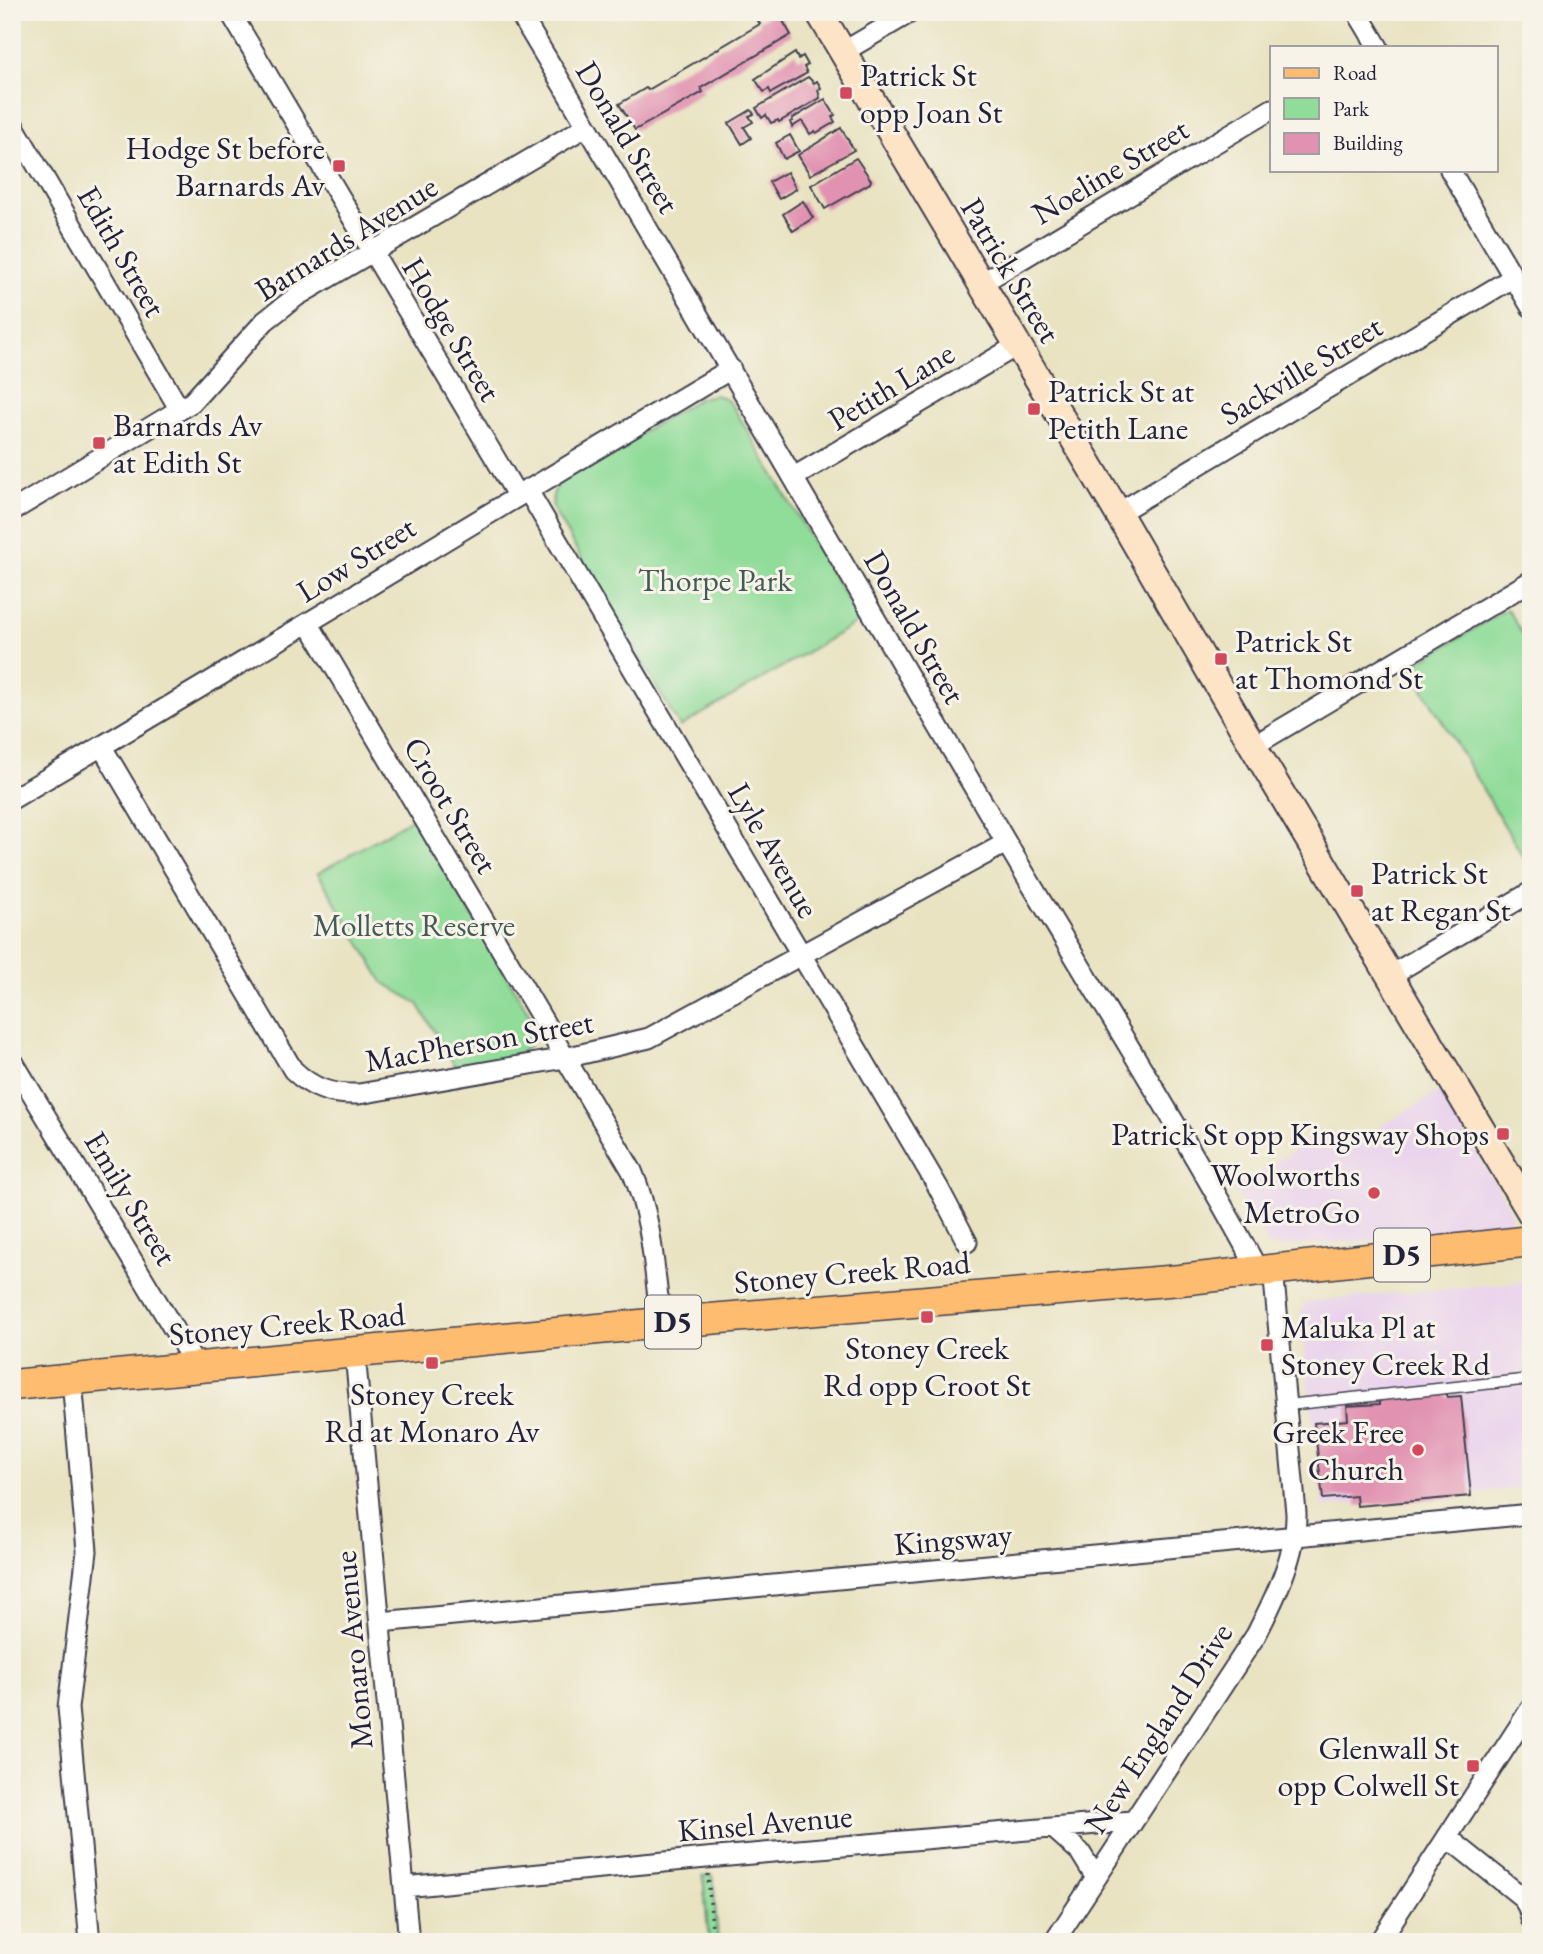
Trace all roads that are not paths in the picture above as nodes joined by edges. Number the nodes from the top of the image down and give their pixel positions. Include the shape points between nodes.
1 (230, 12) edge
2 (519, 12) edge
3 (819, 12) edge
4 (911, 12) edge
5 (1357, 12) edge
6 (1376, 46) edge
7 (843, 52) junction
8 (1270, 110) edge
9 (12, 123) edge
10 (587, 126) junction
11 (1451, 172) edge
12 (372, 253) junction
13 (1514, 277) junction
14 (980, 284) junction
15 (1531, 307) edge
16 (1018, 345) junction
17 (731, 369) junction
18 (180, 410) junction
19 (794, 477) junction
20 (522, 492) junction
21 (12, 511) edge
22 (1118, 513) junction
23 (1531, 581) edge
24 (309, 624) junction
25 (1253, 746) junction
26 (102, 747) junction
27 (12, 799) edge
28 (1006, 843) junction
29 (1531, 892) edge
30 (801, 954) junction
31 (1391, 975) junction
32 (565, 1058) junction
33 (12, 1060) edge
34 (1531, 1213) edge
35 (1531, 1241) edge
36 (967, 1242) dead end
37 (1266, 1270) junction
38 (661, 1323) junction
39 (355, 1353) junction
40 (197, 1368) junction
41 (1531, 1379) edge
42 (72, 1380) junction
43 (12, 1385) edge
44 (1287, 1405) junction
45 (1531, 1514) edge
46 (1294, 1538) junction
47 (380, 1622) junction
48 (1531, 1708) edge
49 (1132, 1821) junction
50 (1053, 1828) junction
51 (1447, 1837) junction
52 (1096, 1878) junction
53 (404, 1887) junction
54 (1531, 1919) edge
55 (90, 1942) edge
56 (409, 1942) edge
57 (1054, 1942) edge
58 (1379, 1942) edge

1 - 12 street, Hodge Street
2 - 10 street, Donald Street
3 - 7 street, Patrick Street
4 - 7 street
5 - 6 street
7 - 14 street, Patrick Street
8 - 14 street, Noeline Street
9 - 18 street, Edith Street
10 - 12 street, Barnards Avenue
10 - 17 street, Donald Street
11 - 13 street
12 - 18 street, Barnards Avenue via 280,308 204,391
12 - 20 street, Hodge Street
13 - 15 street
13 - 22 street, Sackville Street
14 - 16 street, Patrick Street
16 - 19 street, Petith Lane
16 - 22 street, Patrick Street
17 - 19 street, Donald Street
17 - 20 street, Low Street
18 - 21 street, Barnards Avenue
19 - 28 street, Donald Street
20 - 24 street, Low Street
20 - 30 street, Lyle Avenue
22 - 25 street, Patrick Street
23 - 25 street
24 - 26 street, Low Street
24 - 32 street, Croot Street
25 - 31 street, Patrick Street
26 - 27 street, Low Street
26 - 32 street, MacPherson Street via 293,1070 307,1083 340,1095 359,1094
28 - 30 street, MacPherson Street
28 - 37 street, Donald Street
29 - 31 street
30 - 32 street, MacPherson Street via 649,1038
30 - 36 street, Lyle Avenue
31 - 34 street, Patrick Street
32 - 38 street, Croot Street via 642,1195
33 - 40 street, Emily Street
35 - 37 main road, Stoney Creek Road / D5
37 - 38 main road, Stoney Creek Road / D5
37 - 44 street, New England Drive
38 - 39 main road, Stoney Creek Road / D5
39 - 40 main road, Stoney Creek Road / D5
39 - 47 street, Monaro Avenue
40 - 42 main road, Stoney Creek Road / D5
41 - 44 lane
42 - 43 main road, Stoney Creek Road / D5
42 - 55 street via 87,1551 68,1708
44 - 46 street, New England Drive
45 - 46 street, Kingsway
46 - 47 street, Kingsway
46 - 49 street, New England Drive via 1281,1582 1256,1635
47 - 53 street, Monaro Avenue
48 - 51 street
49 - 50 street, Kinsel Avenue
49 - 52 street, New England Drive
50 - 52 street via 1080,1852
50 - 53 street, Kinsel Avenue
51 - 54 street via 1522,1897
51 - 58 street
52 - 57 street, New England Drive
53 - 56 street, Monaro Avenue

